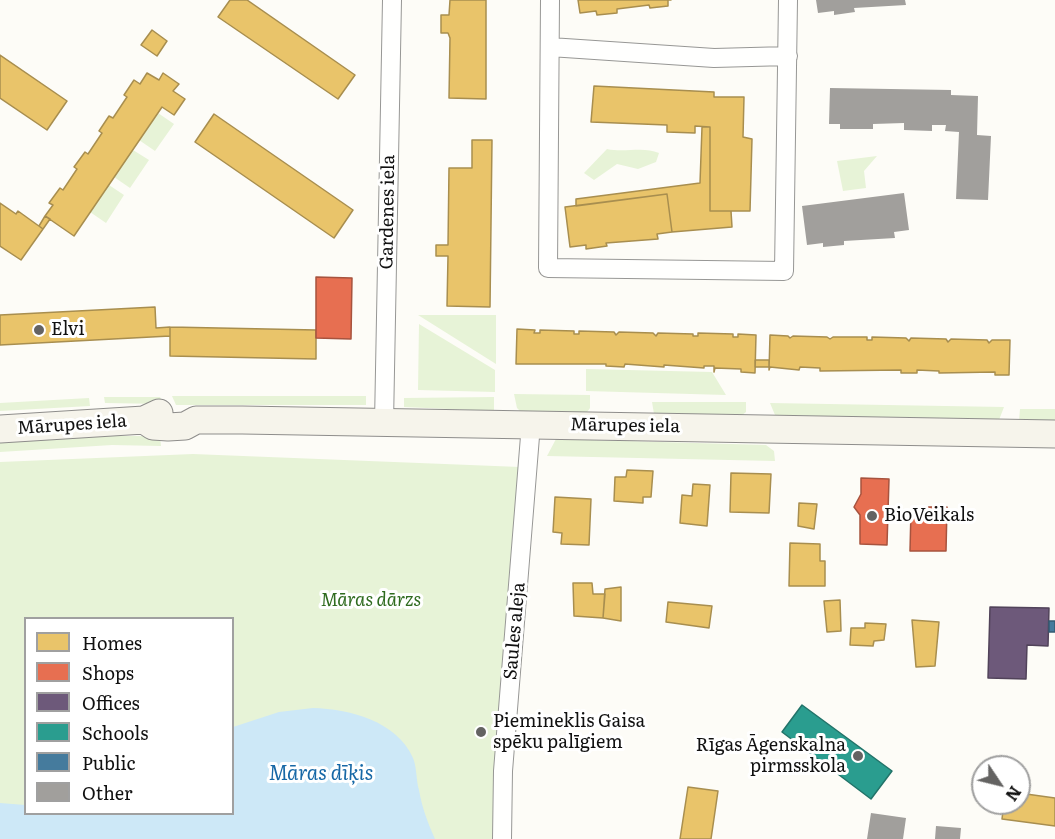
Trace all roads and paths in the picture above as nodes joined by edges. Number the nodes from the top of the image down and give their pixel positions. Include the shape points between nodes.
1 (392, 0) edge
2 (550, 0) edge
3 (788, 0) edge
4 (550, 47) junction
5 (788, 56) junction
6 (384, 423) junction
7 (531, 424) junction
8 (0, 429) edge
9 (1055, 434) edge
10 (502, 839) edge

1 - 6 street, Gardenes iela
2 - 4 street
3 - 5 street
4 - 5 street via 714,58
4 - 5 street via 548,268 784,271
6 - 7 street, Mārupes iela
6 - 8 street, Mārupes iela via 196,420 185,426 168,427 153,426 144,420
7 - 9 street, Mārupes iela
7 - 10 street, Saules aleja via 503,771

